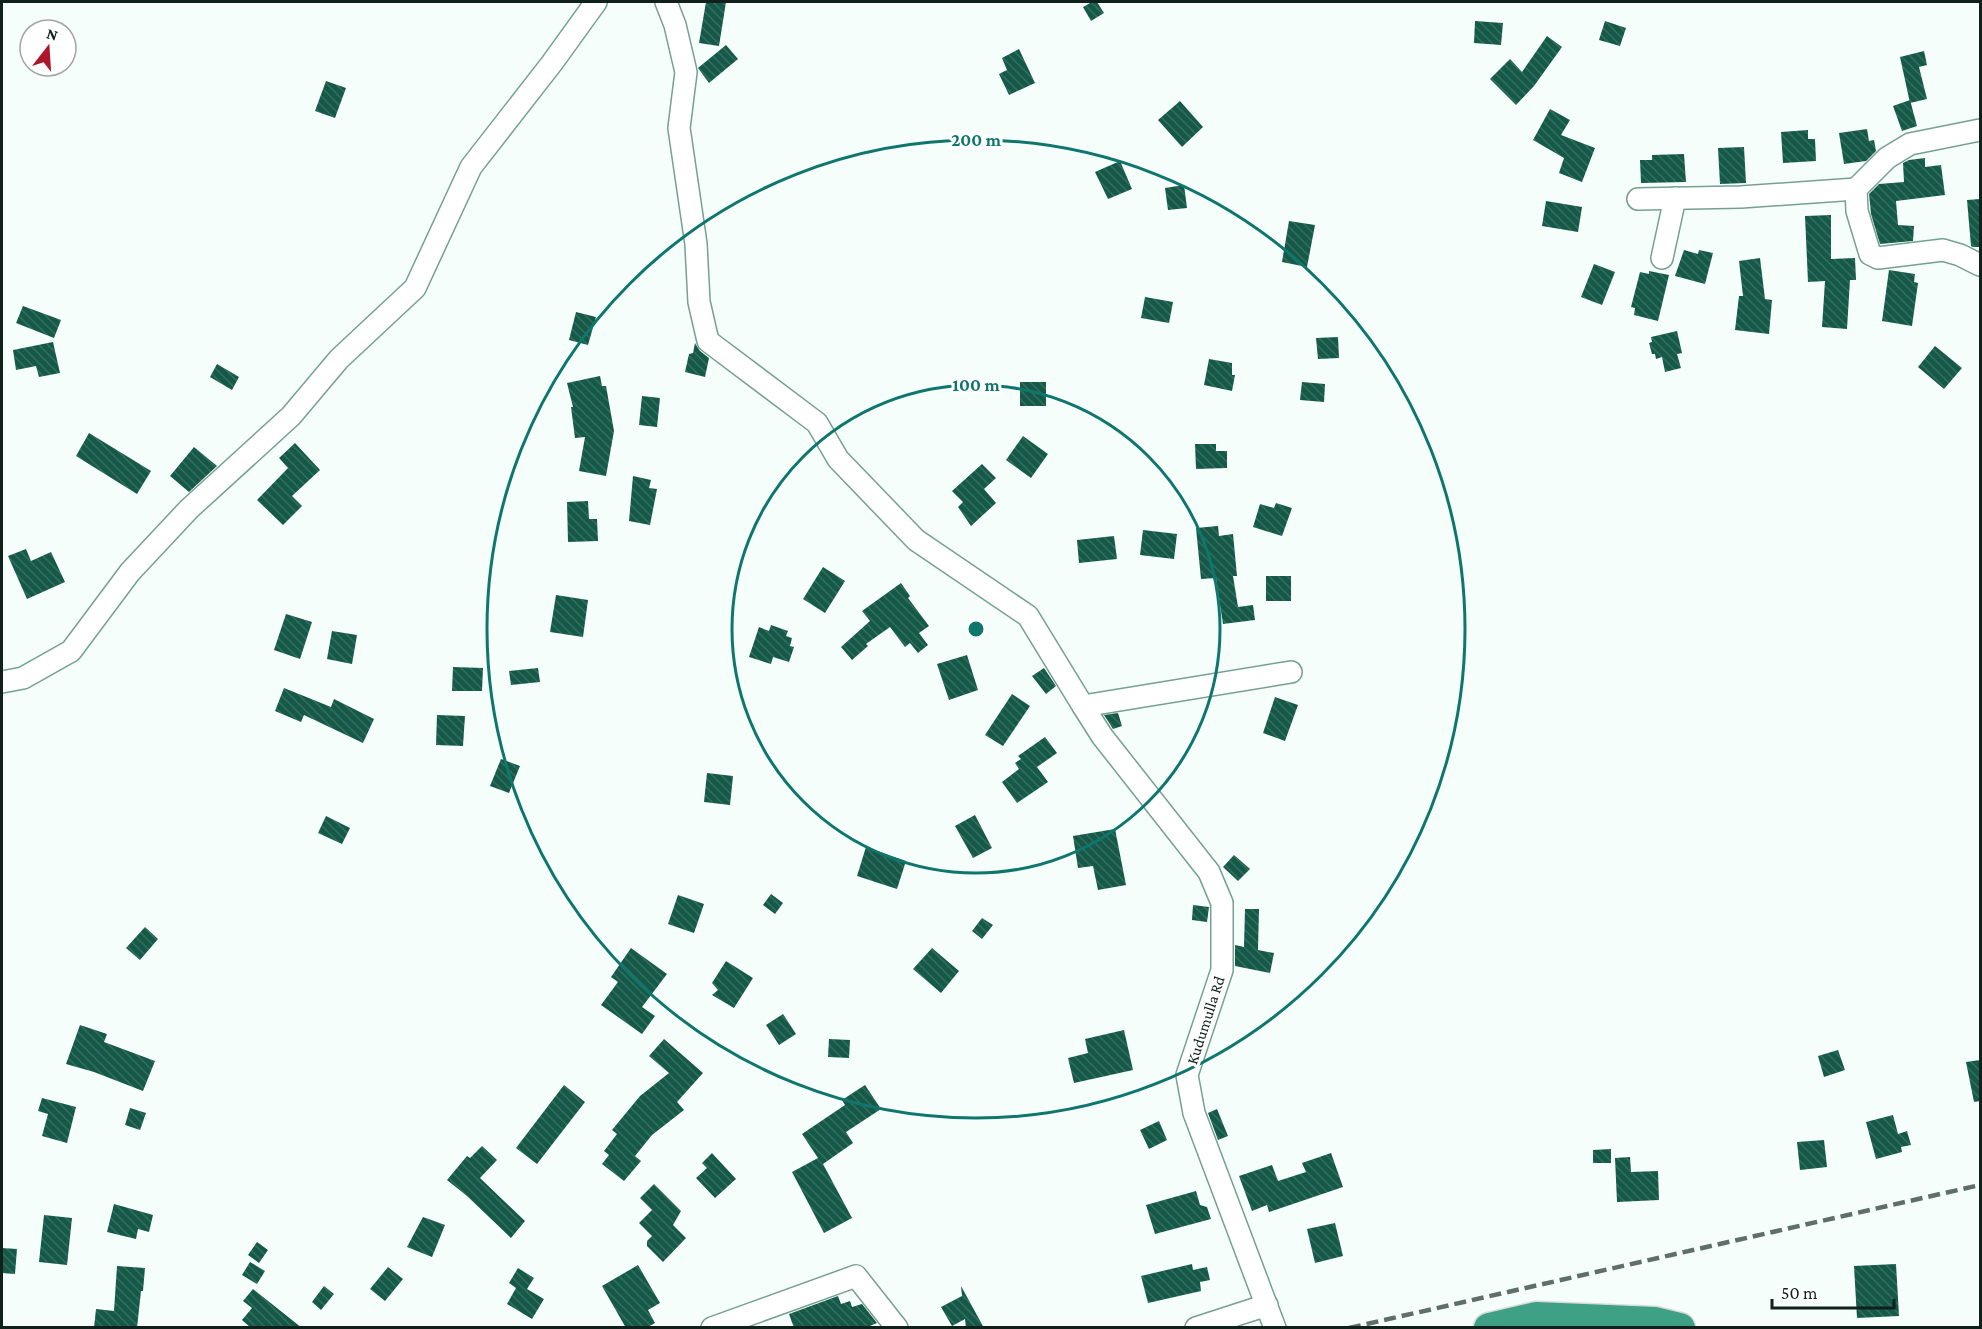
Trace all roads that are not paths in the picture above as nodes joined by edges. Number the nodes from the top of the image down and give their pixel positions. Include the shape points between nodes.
1 (596, 2) edge
2 (666, 2) edge
3 (1980, 130) edge
4 (1856, 189) junction
5 (1675, 198) junction
6 (1638, 199) dead end
7 (1662, 258) dead end
8 (1980, 265) edge
9 (1291, 672) dead end
10 (2, 682) edge
11 (1083, 706) junction
12 (1267, 1305) junction
13 (712, 1328) edge
14 (897, 1328) edge
15 (1196, 1328) edge
16 (1275, 1328) edge
17 (1489, 1328) edge
18 (1680, 1328) edge

1 - 10 street via 471,167 415,288 339,358 291,416 189,509 130,572 71,651 23,678
2 - 11 street, Kudumulla Rd via 686,72 680,128 696,244 699,302 708,341 817,423 838,459 916,540 1028,616
3 - 4 street via 1910,144 1887,158
4 - 5 street
4 - 8 street via 1857,211 1870,254 1878,258 1943,250
5 - 6 street
5 - 7 street
9 - 11 street
11 - 12 street, Kudumulla Rd via 1102,736 1209,872 1222,903 1221,970 1187,1075 1194,1113
12 - 15 street
12 - 16 street, Kudumulla Rd
13 - 14 street via 856,1276
17 - 18 highway via 1536,1317 1655,1322

